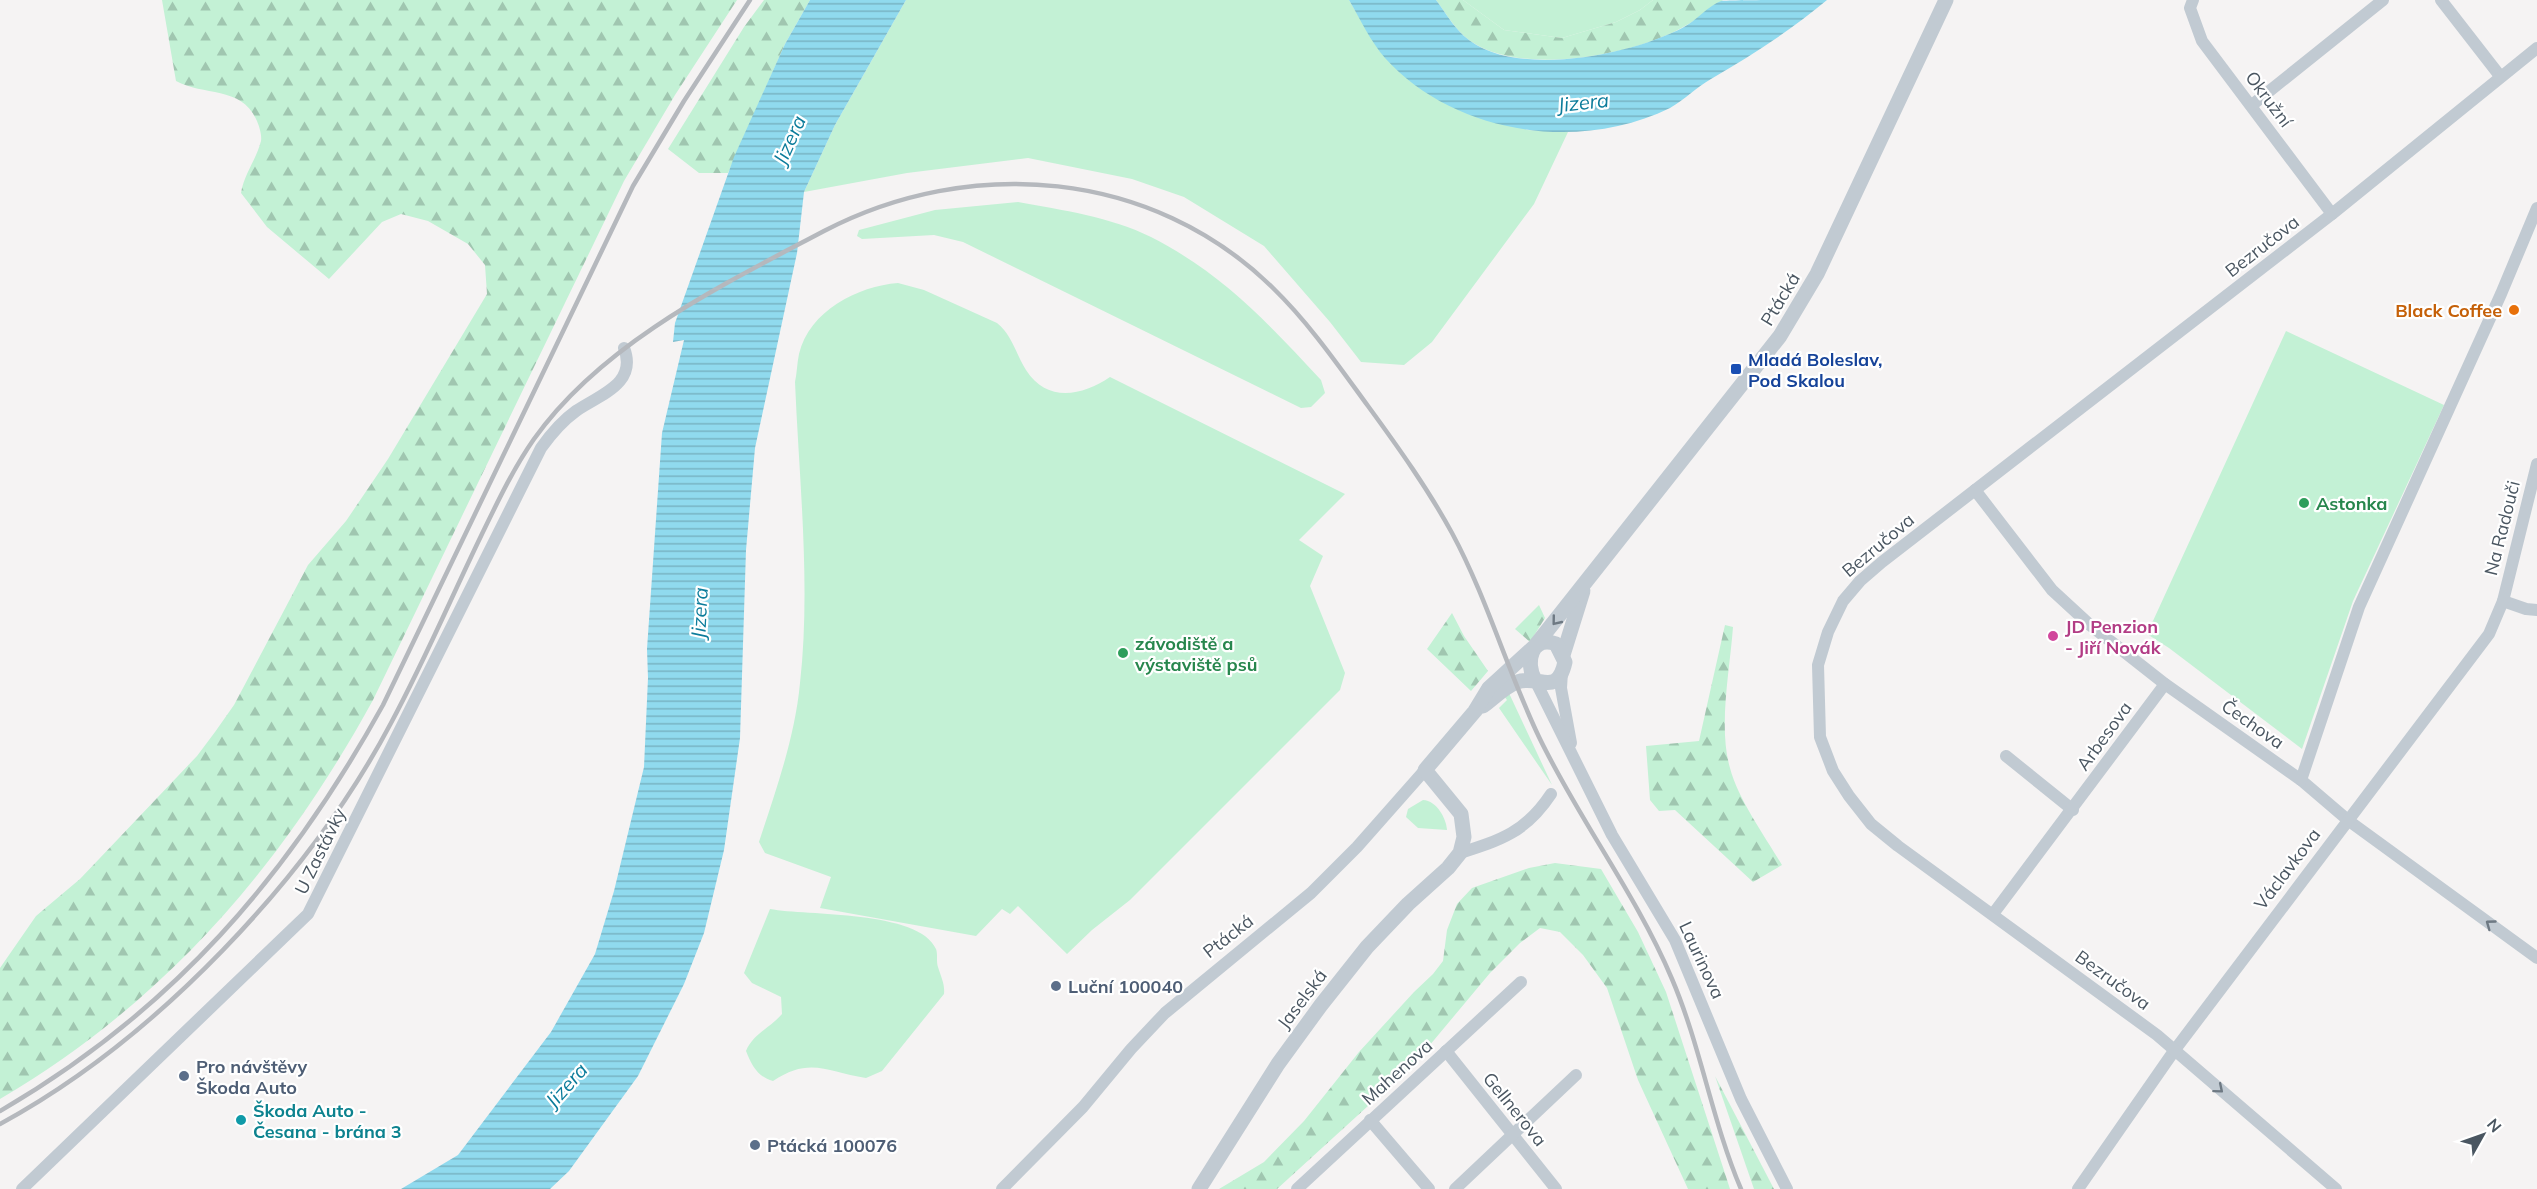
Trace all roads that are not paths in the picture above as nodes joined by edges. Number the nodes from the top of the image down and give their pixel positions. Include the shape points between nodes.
1 (1946, 0) edge
2 (2193, 0) edge
3 (2383, 0) edge
4 (2441, 0) edge
5 (2537, 48) edge
6 (2500, 76) junction
7 (2252, 105) junction
8 (2537, 207) edge
9 (2332, 214) junction
10 (624, 348) dead end
11 (2537, 464) edge
12 (1975, 490) junction
13 (1586, 579) junction
14 (2503, 601) junction
15 (2537, 610) edge
16 (1535, 646) junction
17 (1563, 655) junction
18 (1562, 672) junction
19 (1535, 680) junction
20 (2164, 684) junction
21 (1475, 711) junction
22 (1572, 753) junction
23 (2007, 756) dead end
24 (1425, 770) junction
25 (2301, 780) junction
26 (1551, 794) dead end
27 (2073, 810) junction
28 (2349, 821) junction
29 (1460, 853) junction
30 (1993, 914) junction
31 (2537, 958) edge
32 (1521, 982) dead end
33 (1446, 1051) junction
34 (2174, 1052) junction
35 (1576, 1075) dead end
36 (1370, 1120) junction
37 (1514, 1135) junction
38 (22, 1189) edge
39 (1002, 1189) edge
40 (1198, 1189) edge
41 (1297, 1189) edge
42 (1429, 1189) edge
43 (1455, 1189) edge
44 (1556, 1189) edge
45 (1787, 1189) edge
46 (2078, 1189) edge
47 (2336, 1189) edge

1 - 13 street, Ptácká via 1833,242 1790,321 1739,391
2 - 7 street, Okružní via 2190,8 2202,41
3 - 7 street
4 - 6 street
5 - 6 street, Bezručova
6 - 9 street, Bezručova
7 - 9 street, Okružní
8 - 25 street via 2359,607
9 - 12 street, Bezručova
10 - 38 street, U Zastávky via 627,364 620,382 567,418 541,448 308,914
11 - 14 street, Na Radouči
12 - 20 street, Čechova via 2052,590
12 - 30 street, Bezručova via 1882,562 1842,601 1818,665 1816,701 1826,754 1859,810 1898,846
13 -> 16 street, Ptácká
13 - 17 street, Ptácká
14 - 15 street
14 - 28 street, Václavkova via 2483,643
16 - 17 street via 1551,642
16 - 19 street via 1530,656
16 - 21 street, Ptácká via 1489,688
17 - 18 street
18 - 19 street via 1549,684
18 - 22 street, Laurinova
19 - 21 street, Ptácká via 1515,682
19 - 22 street, Laurinova
20 - 25 street, Čechova
20 - 27 street, Arbesova
21 - 24 street, Ptácká
22 - 45 street, Laurinova via 1612,835 1675,940 1741,1098
23 - 27 street
24 - 29 street via 1461,814 1464,837
24 - 39 street, Ptácká via 1311,893 1158,1020 1083,1107
25 - 28 street, Čechova
26 - 29 street, Jaselská via 1517,832
27 - 30 street, Arbesova
31 -> 28 street, Čechova
28 - 34 street, Václavkova
29 - 40 street, Jaselská via 1367,947 1321,1005
30 - 34 street, Bezručova via 2157,1035
32 - 33 street, Mahenova
33 - 36 street, Mahenova
33 - 37 street, Gellnerova
34 - 46 street, Václavkova
34 -> 47 street, Bezručova
35 - 37 street
36 - 41 street, Mahenova
36 - 42 street
37 - 43 street
37 - 44 street, Gellnerova

